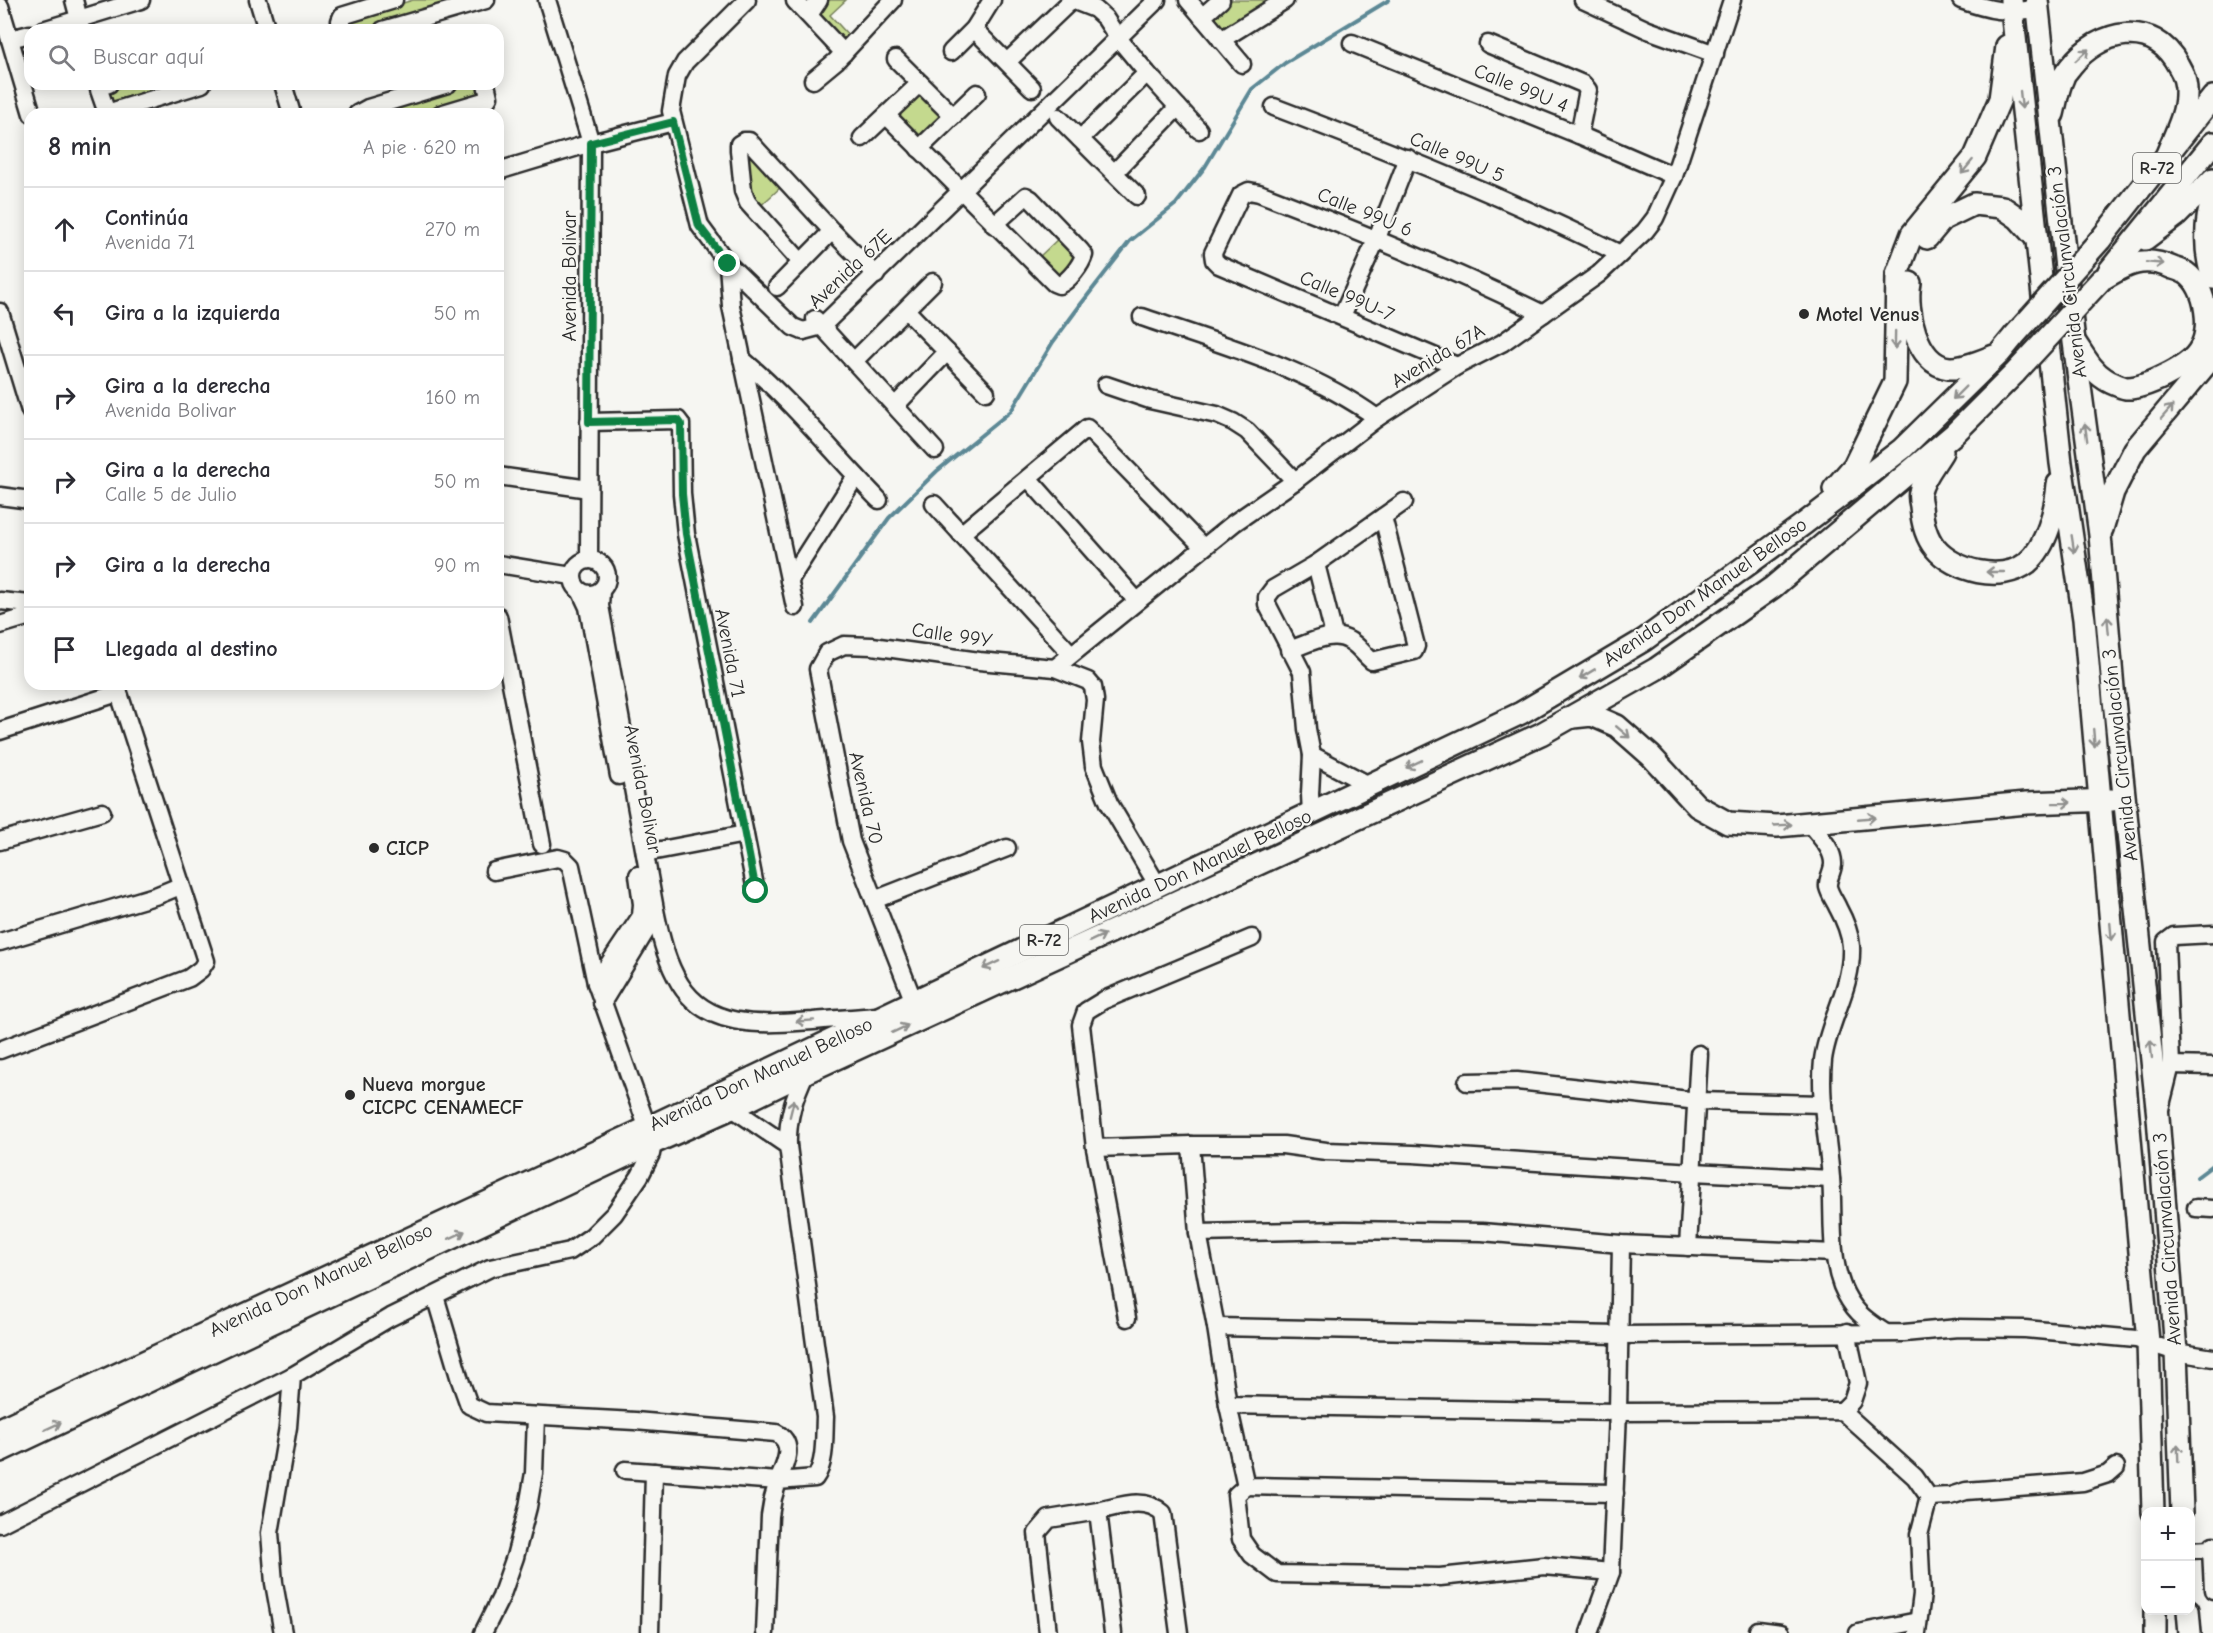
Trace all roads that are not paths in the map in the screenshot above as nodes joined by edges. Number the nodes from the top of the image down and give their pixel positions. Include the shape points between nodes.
1 (74, 0) edge
2 (141, 0) edge
3 (258, 0) edge
4 (394, 0) edge
5 (486, 0) edge
6 (547, 0) edge
7 (747, 0) edge
8 (760, 0) edge
9 (819, 0) edge
10 (893, 0) edge
11 (992, 0) edge
12 (1142, 0) edge
13 (1157, 0) edge
14 (1188, 0) edge
15 (1221, 0) edge
16 (1285, 0) edge
17 (1584, 0) edge
18 (1732, 0) edge
19 (1961, 0) edge
20 (795, 1) edge
21 (461, 4) edge
22 (2037, 4) edge
23 (0, 6) edge
24 (2012, 6) edge
25 (809, 15) junction
26 (1202, 17) junction
27 (79, 19) junction
28 (63, 24) edge
29 (265, 24) edge
30 (341, 24) edge
31 (401, 24) edge
32 (974, 29) junction
33 (1115, 33) junction
34 (24, 36) edge
35 (10, 39) junction
36 (1221, 40) junction
37 (1352, 43) dead end
38 (1488, 44) dead end
39 (844, 52) junction
40 (951, 52) dead end
41 (1715, 54) junction
42 (897, 59) dead end
43 (1007, 63) junction
44 (1242, 64) dead end
45 (1147, 73) junction
46 (813, 80) dead end
47 (920, 83) junction
48 (24, 87) edge
49 (1032, 88) dead end
50 (25, 90) edge
51 (99, 90) edge
52 (182, 90) edge
53 (285, 90) edge
54 (428, 90) edge
55 (487, 90) edge
56 (977, 93) dead end
57 (2213, 97) edge
58 (672, 99) junction
59 (1178, 107) junction
60 (1274, 107) dead end
61 (30, 108) edge
62 (105, 108) edge
63 (123, 108) edge
64 (290, 108) edge
65 (368, 108) edge
66 (460, 108) edge
67 (887, 116) junction
68 (953, 116) junction
69 (1058, 117) dead end
70 (673, 122) junction
71 (2050, 126) junction
72 (1200, 130) dead end
73 (1579, 135) junction
74 (862, 138) dead end
75 (1080, 139) junction
76 (591, 143) junction
77 (2213, 143) edge
78 (919, 149) junction
79 (2166, 157) junction
80 (1408, 158) junction
81 (504, 169) edge
82 (1114, 173) junction
83 (1674, 176) junction
84 (2213, 179) edge
85 (957, 186) junction
86 (1137, 196) dead end
87 (2213, 199) edge
88 (994, 225) junction
89 (832, 231) junction
90 (2036, 237) junction
91 (1377, 238) junction
92 (1620, 254) junction
93 (2119, 259) junction
94 (801, 262) junction
95 (728, 264) junction
96 (1219, 265) joint
97 (872, 271) junction
98 (2213, 278) edge
99 (2101, 280) junction
100 (933, 282) dead end
101 (777, 287) dead end
102 (906, 310) junction
103 (0, 312) edge
104 (1543, 314) junction
105 (1342, 316) junction
106 (1142, 317) dead end
107 (813, 325) junction
108 (2074, 342) junction
109 (947, 352) junction
110 (2000, 353) junction
111 (2213, 356) edge
112 (742, 359) junction
113 (854, 361) junction
114 (1457, 366) junction
115 (1106, 385) dead end
116 (24, 391) edge
117 (986, 392) dead end
118 (896, 405) junction
119 (1377, 418) junction
120 (589, 422) junction
121 (1954, 434) junction
122 (935, 450) dead end
123 (2061, 463) junction
124 (856, 476) junction
125 (504, 477) edge
126 (1028, 478) junction
127 (1294, 482) junction
128 (589, 489) junction
129 (0, 496) edge
130 (24, 499) edge
131 (879, 500) dead end
132 (1404, 502) dead end
133 (934, 504) dead end
134 (1383, 517) junction
135 (1805, 523) junction
136 (961, 534) junction
137 (2100, 535) junction
138 (1203, 547) junction
139 (590, 560) junction
140 (1316, 564) junction
141 (504, 565) edge
142 (572, 576) junction
143 (789, 581) junction
144 (601, 590) junction
145 (581, 592) junction
146 (0, 601) edge
147 (1137, 601) junction
148 (24, 603) edge
149 (795, 607) dead end
150 (24, 618) edge
151 (0, 625) edge
152 (1334, 635) junction
153 (844, 645) joint
154 (1289, 650) junction
155 (1071, 654) junction
156 (504, 662) edge
157 (1055, 668) junction
158 (114, 690) edge
159 (117, 690) edge
160 (1570, 717) junction
161 (0, 731) edge
162 (1312, 755) junction
163 (1369, 785) junction
164 (2124, 799) junction
165 (2100, 802) junction
166 (102, 812) dead end
167 (1311, 814) junction
168 (1809, 823) junction
169 (745, 834) junction
170 (0, 841) edge
171 (542, 844) dead end
172 (1007, 848) dead end
173 (645, 853) junction
174 (494, 871) dead end
175 (180, 886) junction
176 (1158, 886) junction
177 (756, 891) dead end
178 (874, 900) junction
179 (656, 915) junction
180 (2213, 934) edge
181 (1252, 938) dead end
182 (0, 942) edge
183 (596, 983) junction
184 (914, 1002) junction
185 (602, 1003) junction
186 (884, 1016) junction
187 (0, 1050) edge
188 (1699, 1054) dead end
189 (2171, 1065) junction
190 (2213, 1066) edge
191 (806, 1072) junction
192 (1467, 1082) dead end
193 (1698, 1101) junction
194 (1823, 1104) junction
195 (732, 1108) junction
196 (2158, 1117) junction
197 (650, 1135) junction
198 (1191, 1145) junction
199 (788, 1146) junction
200 (1095, 1148) junction
201 (2161, 1156) junction
202 (2132, 1158) junction
203 (1693, 1172) junction
204 (1831, 1179) junction
205 (1198, 1233) junction
206 (1621, 1244) junction
207 (1688, 1247) junction
208 (1834, 1253) junction
209 (435, 1296) junction
210 (1127, 1318) dead end
211 (1216, 1327) junction
212 (1847, 1332) junction
213 (1884, 1332) junction
214 (1618, 1335) junction
215 (2148, 1342) junction
216 (2176, 1352) junction
217 (2213, 1358) edge
218 (292, 1376) junction
219 (1228, 1405) junction
220 (1618, 1412) junction
221 (1842, 1412) junction
222 (536, 1416) junction
223 (0, 1429) edge
224 (0, 1451) edge
225 (2115, 1467) dead end
226 (625, 1470) dead end
227 (654, 1472) junction
228 (778, 1481) junction
229 (1246, 1486) junction
230 (1615, 1493) junction
231 (1929, 1497) junction
232 (2154, 1507) edge
233 (2182, 1507) edge
234 (1098, 1511) junction
235 (0, 1524) edge
236 (2212, 1547) edge
237 (2195, 1549) edge
238 (1611, 1572) junction
239 (2213, 1590) edge
240 (2155, 1615) edge
241 (2188, 1615) edge
242 (1918, 1627) edge
243 (1758, 1630) dead end
244 (283, 1633) edge
245 (483, 1633) edge
246 (650, 1633) edge
247 (765, 1633) edge
248 (1048, 1633) edge
249 (1113, 1633) edge
250 (1179, 1633) edge
251 (1589, 1633) edge
252 (1781, 1633) edge
253 (1858, 1633) edge
254 (2155, 1633) edge
255 (2190, 1633) edge

1 - 27 street
2 - 27 street
3 - 29 street
4 - 30 street via 342,16
5 - 21 street
6 - 76 street, Avenida Bolivar
7 - 58 street via 685,62
8 - 58 street via 690,68
9 - 25 street
10 - 39 street
11 - 32 street
12 - 33 street, Avenida 67E
13 - 33 street, Avenida 67E
14 - 26 street
15 - 26 street
16 - 36 street
17 - 41 street via 1648,30
18 - 41 street, Avenida 67A
19 - 24 street via 1989,10
20 - 25 street
21 - 31 street
22 - 24 street
22 - 71 main road, Avenida Circunvalación 3
23 - 35 street
24 -> 90 main road, Avenida Circunvalación 3
24 -> 135 main road via 1996,109 1975,157 1912,234 1897,274 1894,382 1854,466
25 - 39 street
26 - 36 street
27 - 28 street
32 - 40 street
32 - 43 street
33 - 43 street via 1095,9 1072,0
33 - 45 street
33 - 85 street, Avenida 67E
34 - 35 street
35 - 48 street
36 - 44 street
37 - 73 street, Calle 99U 4
38 - 73 street via 1583,84 1588,99
39 - 46 street
41 - 83 street, Avenida 67A
42 - 47 street
43 - 49 street
45 - 59 street
45 - 75 street
47 - 67 street
47 - 68 street
50 - 61 street
51 - 62 street
52 - 63 street
53 - 64 street
54 - 65 street
55 - 66 street via 489,99
56 - 68 street
57 - 79 main road, Avenida Don Manuel Belloso / R-72
58 - 70 street
59 - 72 street
59 - 82 street
60 - 80 street, Calle 99U 5
67 - 74 street
67 - 78 street
68 - 78 street
69 - 75 street
70 - 76 street
70 - 95 street via 699,226
71 -> 79 main road via 2063,77 2079,56 2099,41 2123,34 2143,35 2174,56 2187,95
71 - 108 main road, Avenida Circunvalación 3
73 - 83 street, Calle 99U 4
75 - 82 street
76 - 81 street
76 - 120 street, Avenida Bolivar
77 - 93 main road, Avenida Don Manuel Belloso / R-72
78 - 85 street
79 - 110 main road, Avenida Don Manuel Belloso / R-72, bridge via 2100,240
80 - 91 street
80 - 92 street, Calle 99U 5
82 - 86 street
83 - 92 street, Avenida 67A via 1655,218
84 - 93 main road, R-72 via 2176,215
85 - 88 street
85 - 97 street, Avenida 67E
87 - 98 main road via 2208,212 2208,247
88 - 88 street via 1059,285 1083,260 1080,250 1026,196
89 - 94 street
89 - 94 street via 749,141 739,144 747,203
89 - 97 street
90 - 110 main road via 2002,207 1974,204 1942,219 1917,251 1908,294 1914,334 1929,358 1949,368 1976,364
90 - 123 main road, Avenida Circunvalación 3
91 - 96 street, Calle 99U 6 via 1249,191 1241,195 1233,208 1213,253
91 - 104 street, Calle 99U 6
91 - 105 street
92 - 104 street, Avenida 67A
93 - 99 main road, Avenida Don Manuel Belloso / R-72
94 - 101 street
95 - 107 street via 793,327
95 - 112 street via 731,306
96 - 105 street, Calle 99U-7
97 - 107 street, Avenida 67E
99 -> 108 main road via 2126,264 2157,261 2187,273 2203,297 2207,329 2199,352 2183,366 2148,383 2126,388 2105,380
99 - 121 main road, Avenida Don Manuel Belloso / R-72, bridge
100 - 102 street
102 - 109 street
102 - 113 street
103 - 116 street
104 - 114 street, Avenida 67A via 1502,343
105 - 114 street, Calle 99U-7
106 - 119 street via 1296,373
107 - 113 street
137 -> 108 main road, Avenida Circunvalación 3
109 - 117 street
109 - 118 street
110 -> 135 main road, Avenida Don Manuel Belloso / R-72 via 1902,449
137 -> 111 main road via 2113,492 2135,449
112 - 124 street via 799,412
112 - 143 street
113 - 118 street
114 - 119 street, Avenida 67A
115 - 127 street via 1233,422 1247,431
118 - 122 street
119 - 127 street, Avenida 67A
120 - 128 street, Avenida Bolivar
120 - 169 street, Avenida 71 via 680,421 686,534
123 -> 121 main road via 2056,502 2045,540 2027,563 2006,572 1982,572 1955,564 1935,548 1922,523 1920,492
121 - 160 main road, Avenida Don Manuel Belloso / R-72 via 1773,587 1656,669
123 -> 165 main road, Avenida Circunvalación 3 via 2082,603
124 - 131 street
124 - 143 street
125 - 128 street
126 - 136 street
126 - 138 street via 1087,428
126 - 147 street
127 - 138 street, Avenida 67A
128 - 139 street, Avenida Bolivar
129 - 130 street
132 - 134 street
133 - 136 street
134 - 140 street
134 - 152 street via 1416,646 1414,651 1372,661 1353,642
135 -> 163 main road, Avenida Don Manuel Belloso / R-72 via 1634,646 1521,713
136 - 155 street
164 -> 137 main road, Avenida Circunvalación 3
138 - 147 street, Avenida 67A
139 - 142 street via 579,563
139 - 144 street via 605,569 606,583
140 - 152 street
140 - 154 street via 1273,589 1267,597
141 - 142 street
142 - 145 street
143 - 149 street
144 - 145 street
144 - 173 street via 600,606
145 - 183 street, Avenida Bolivar via 590,618 642,904 636,925
146 - 148 street
147 - 155 street, Avenida 67A
150 - 151 street
152 - 154 street
153 - 157 street, Calle 99Y
153 - 178 street, Avenida 70 via 827,653 818,669 851,841
154 - 162 street via 1302,672
155 - 157 street, Avenida 67A
156 - 171 street
157 - 176 street, Calle 99Y via 1088,681 1093,687 1094,766 1109,803
158 - 161 street
159 - 175 street
160 -> 168 main road via 1592,715 1617,726 1697,806 1728,823
191 -> 160 main road, Avenida Don Manuel Belloso / R-72 via 1526,741
162 - 163 street
162 - 167 street
163 - 167 main road, Avenida Don Manuel Belloso / R-72
164 - 165 main road
196 -> 164 main road, Avenida Circunvalación 3
168 -> 165 main road via 2027,803
165 -> 202 main road, Avenida Circunvalación 3
166 - 170 street
167 - 176 main road, Avenida Don Manuel Belloso / R-72
168 - 194 street via 1833,859 1828,885 1851,946 1848,980 1827,1037
169 - 173 street
169 - 177 street, Avenida 71
172 - 178 street
173 - 179 street
174 - 183 street via 558,858 571,866
175 - 182 street
175 - 187 street via 206,960 201,969 189,978
176 -> 184 main road, Avenida Don Manuel Belloso / R-72
178 - 184 street, Avenida 70
179 - 185 street
186 -> 179 street via 760,1024 734,1021 708,1011 681,986 668,961
180 - 189 street via 2174,936 2166,942
181 - 200 street via 1086,1011 1081,1025
183 - 185 street
184 - 186 main road, Avenida Don Manuel Belloso / R-72
185 - 197 street
186 - 197 main road, Avenida Don Manuel Belloso / R-72
188 - 193 street
189 - 190 street
189 - 196 street
191 - 195 main road, Avenida Don Manuel Belloso / R-72
199 -> 191 street via 790,1110
192 - 193 street via 1517,1080
193 - 194 street
193 - 203 street
194 - 204 street
195 - 197 main road, Avenida Don Manuel Belloso / R-72
195 - 199 street
196 - 201 main road, Avenida Circunvalación 3
197 - 209 street via 646,1165 632,1190 592,1236 570,1251 552,1257 490,1268
197 - 223 main road, Avenida Don Manuel Belloso / R-72
224 -> 197 main road, Avenida Don Manuel Belloso / R-72
198 - 200 street
198 - 203 street via 1283,1145 1326,1151
198 - 205 street
199 - 228 street via 825,1417 818,1474 815,1478
200 - 210 street
201 - 202 main road
201 - 216 main road, Avenida Circunvalación 3
202 - 215 main road, Avenida Circunvalación 3
203 - 204 street
203 - 207 street
204 - 208 street
205 - 206 street via 1482,1232
205 - 211 street
206 - 207 street
206 - 214 street
207 - 208 street
208 - 213 street via 1849,1300 1861,1317
209 - 218 street via 391,1317
209 - 222 street via 470,1405 486,1413
211 - 214 street
211 - 219 street
212 - 213 street
212 - 214 street
212 - 221 street via 1858,1383 1852,1401
213 - 215 street via 2025,1329
214 - 220 street
215 - 216 street
215 - 232 main road, Avenida Circunvalación 3
216 - 217 street
233 -> 216 main road, Avenida Circunvalación 3
218 - 235 street
218 - 244 street via 288,1427 270,1533
219 - 220 street
219 - 229 street
220 - 221 street
220 - 230 street
221 - 231 street via 1915,1477
222 - 228 street via 776,1433 783,1436 788,1452
222 - 245 street via 528,1507 501,1597
225 - 231 street via 2108,1474 2083,1482
226 - 227 street
227 - 228 street
227 - 246 street
228 - 247 street via 770,1516
229 - 230 street
229 - 238 street via 1236,1495 1240,1539 1252,1555 1277,1574 1440,1576 1544,1566
230 - 238 street
231 - 242 street via 1918,1535 1922,1594
234 - 248 street via 1049,1519 1036,1533
234 - 249 street
234 - 250 street via 1133,1503 1154,1504 1163,1513
236 - 237 street
236 - 239 street
238 - 251 street
240 - 254 main road
241 - 255 main road
242 - 253 street
243 - 252 street

